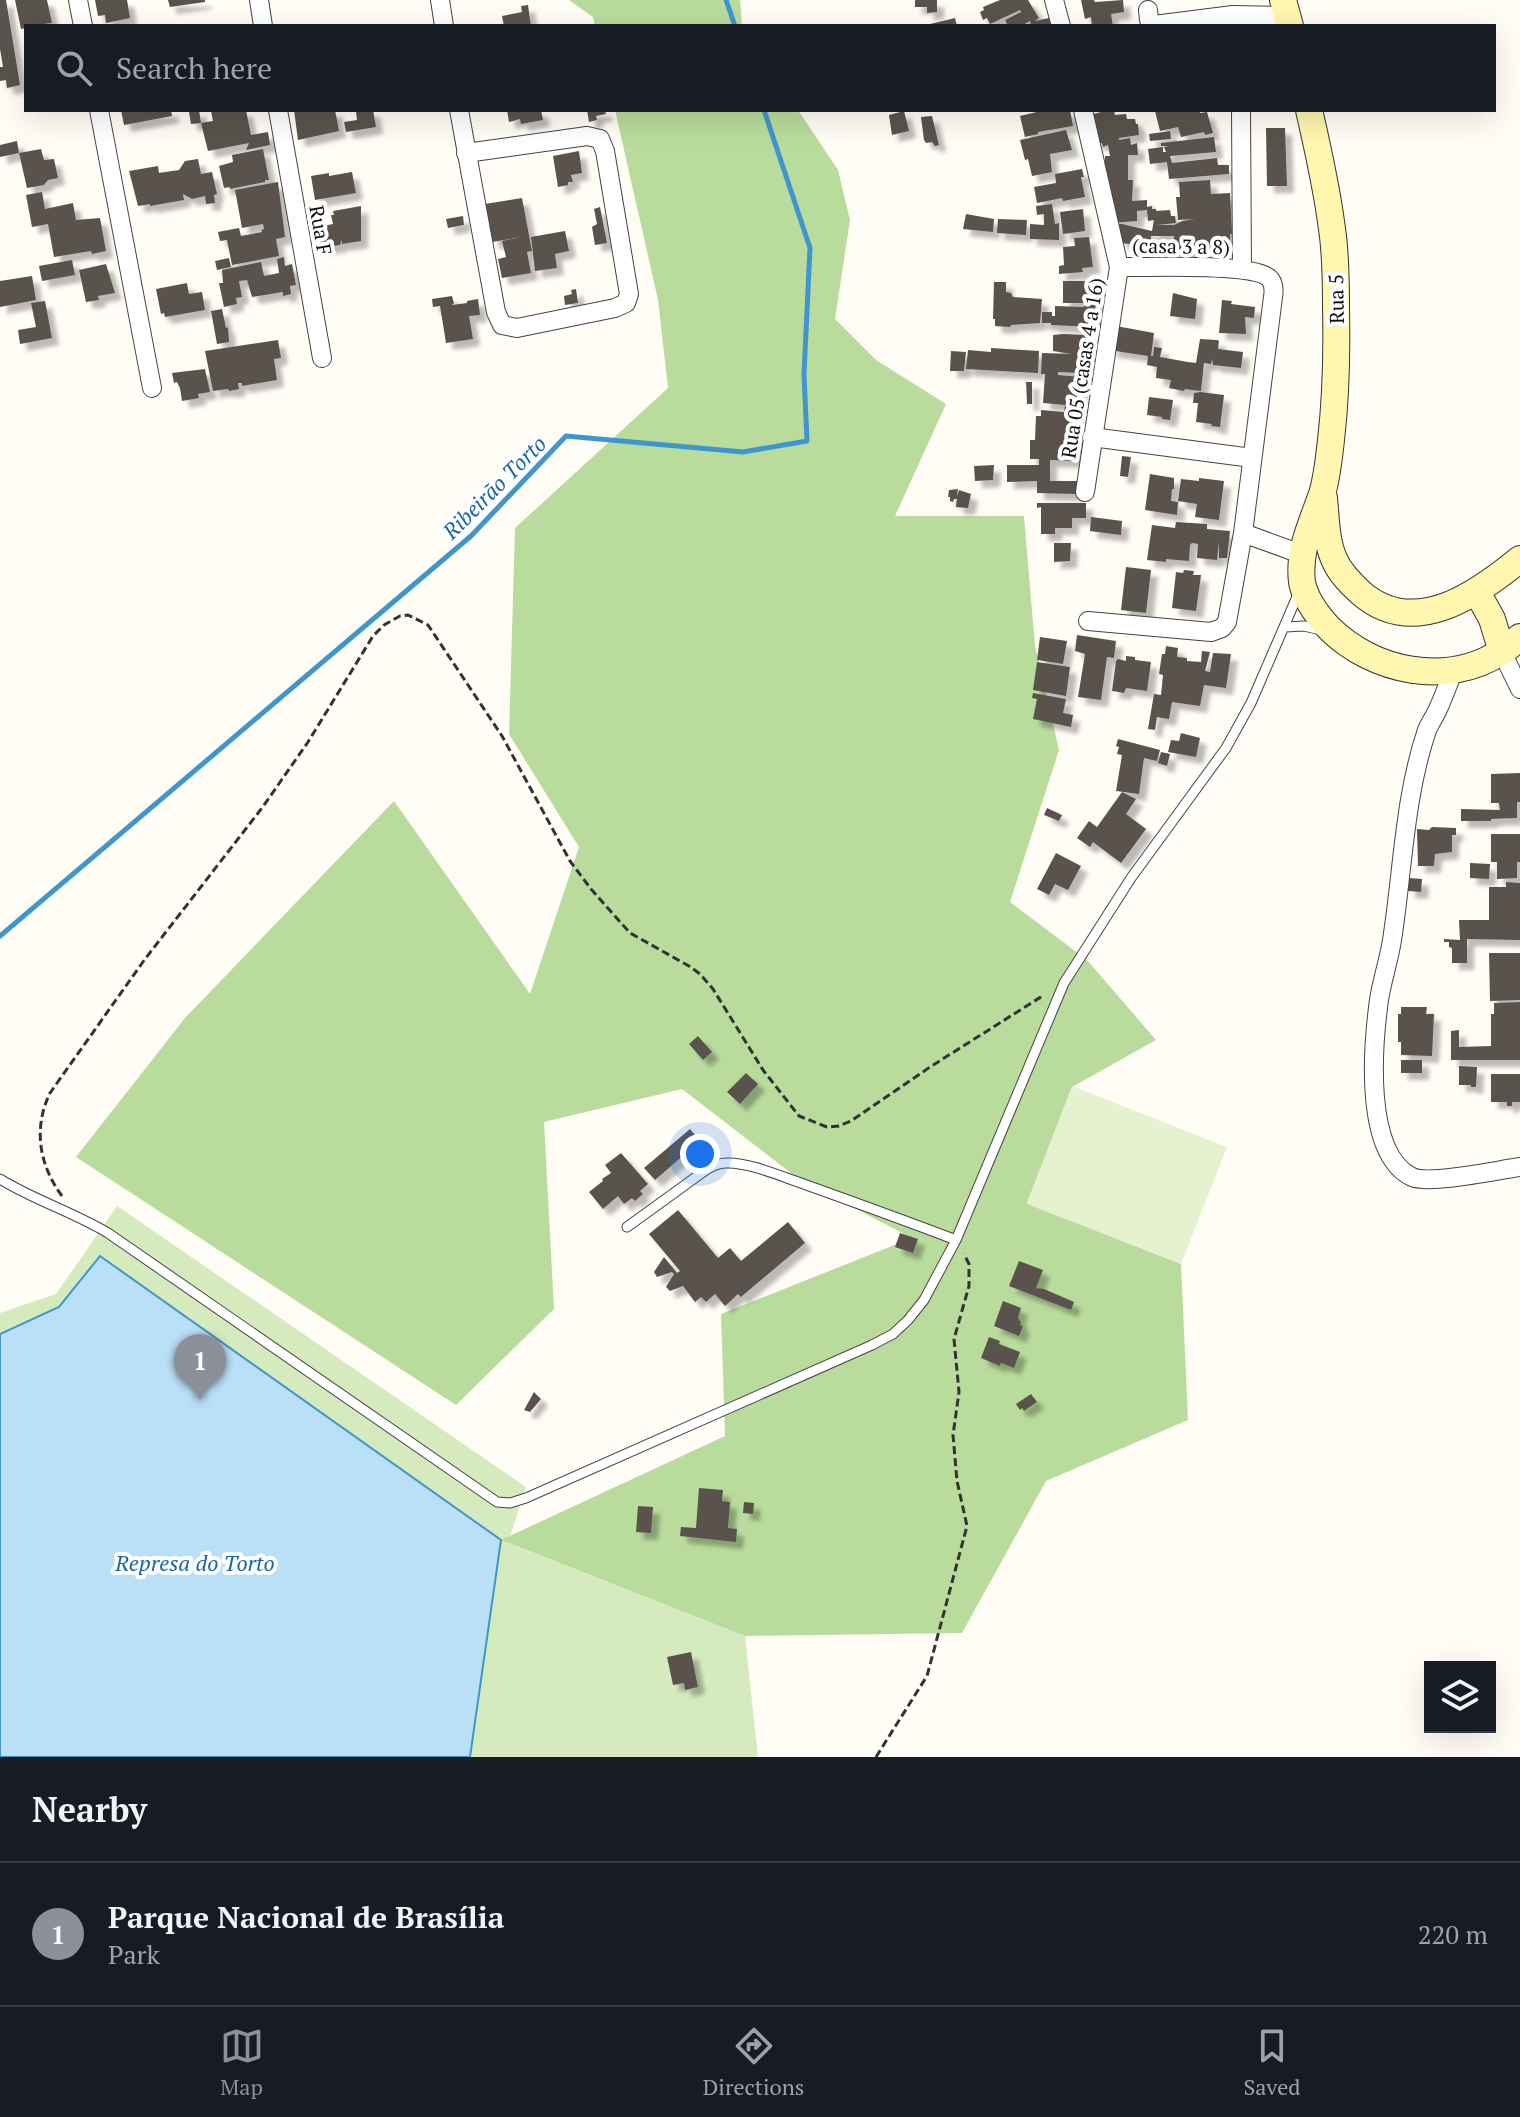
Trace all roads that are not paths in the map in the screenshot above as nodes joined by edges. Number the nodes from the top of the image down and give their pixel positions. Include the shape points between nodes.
1 (78, 0) edge
2 (259, 0) edge
3 (440, 0) edge
4 (1054, 0) edge
5 (1148, 10) dead end
6 (1232, 14) edge
7 (1286, 14) edge
8 (83, 24) edge
9 (263, 24) edge
10 (444, 24) edge
11 (1060, 24) edge
12 (1153, 24) edge
13 (1161, 24) edge
14 (99, 112) edge
15 (278, 112) edge
16 (459, 112) edge
17 (1083, 112) edge
18 (1241, 112) edge
19 (1309, 112) edge
20 (466, 153) junction
21 (1119, 267) junction
22 (1242, 269) junction
23 (322, 358) dead end
24 (152, 388) dead end
25 (1092, 437) junction
26 (1252, 458) junction
27 (1323, 490) junction
28 (1085, 492) dead end
29 (1243, 533) junction
30 (1301, 554) junction
31 (1333, 557) junction
32 (1520, 559) edge
33 (1302, 584) junction
34 (1477, 592) junction
35 (1088, 621) dead end
36 (1285, 627) junction
37 (1336, 634) junction
38 (1511, 644) edge
39 (1454, 669) junction
40 (1520, 689) edge
41 (1520, 1167) edge
42 (0, 1179) edge
43 (627, 1227) dead end
44 (956, 1240) junction

1 - 8 street
2 - 9 street
3 - 10 street
4 - 11 street
5 - 12 street
6 - 7 street
6 - 13 street
14 - 24 street
15 - 23 street, Rua F
16 - 20 street
17 - 21 street, Rua 05 (casas 4 a 16)
18 - 22 street
19 - 27 street, Rua 5 via 1335,257 1335,394
20 - 20 street via 502,325 517,328 626,303 629,294 600,139 587,136
21 - 22 street, (casa 3 a 8)
21 - 25 street, Rua 05 (casas 4 a 16)
22 - 26 street via 1267,277 1274,287
25 - 26 street
25 - 28 street, Rua 05 (casas 4 a 16)
26 - 29 street
27 - 30 street
27 - 31 street
29 - 30 street
29 - 35 street via 1229,617 1222,628 1211,632
30 - 31 street
30 - 33 street
31 - 34 street via 1351,584 1391,610 1426,612
32 - 34 street
33 - 36 lane
33 - 37 street via 1320,619
34 - 38 street
36 - 37 lane
36 - 44 lane via 1226,748 1131,878 1064,983
37 - 39 street via 1355,650 1404,670
38 - 39 street
38 - 40 street
39 - 41 street via 1428,728 1409,804 1379,1001 1374,1065 1379,1123 1391,1157 1412,1177
42 - 44 lane via 108,1233 487,1496 510,1503 893,1334 924,1300
43 - 44 lane via 703,1172 724,1163 774,1174

